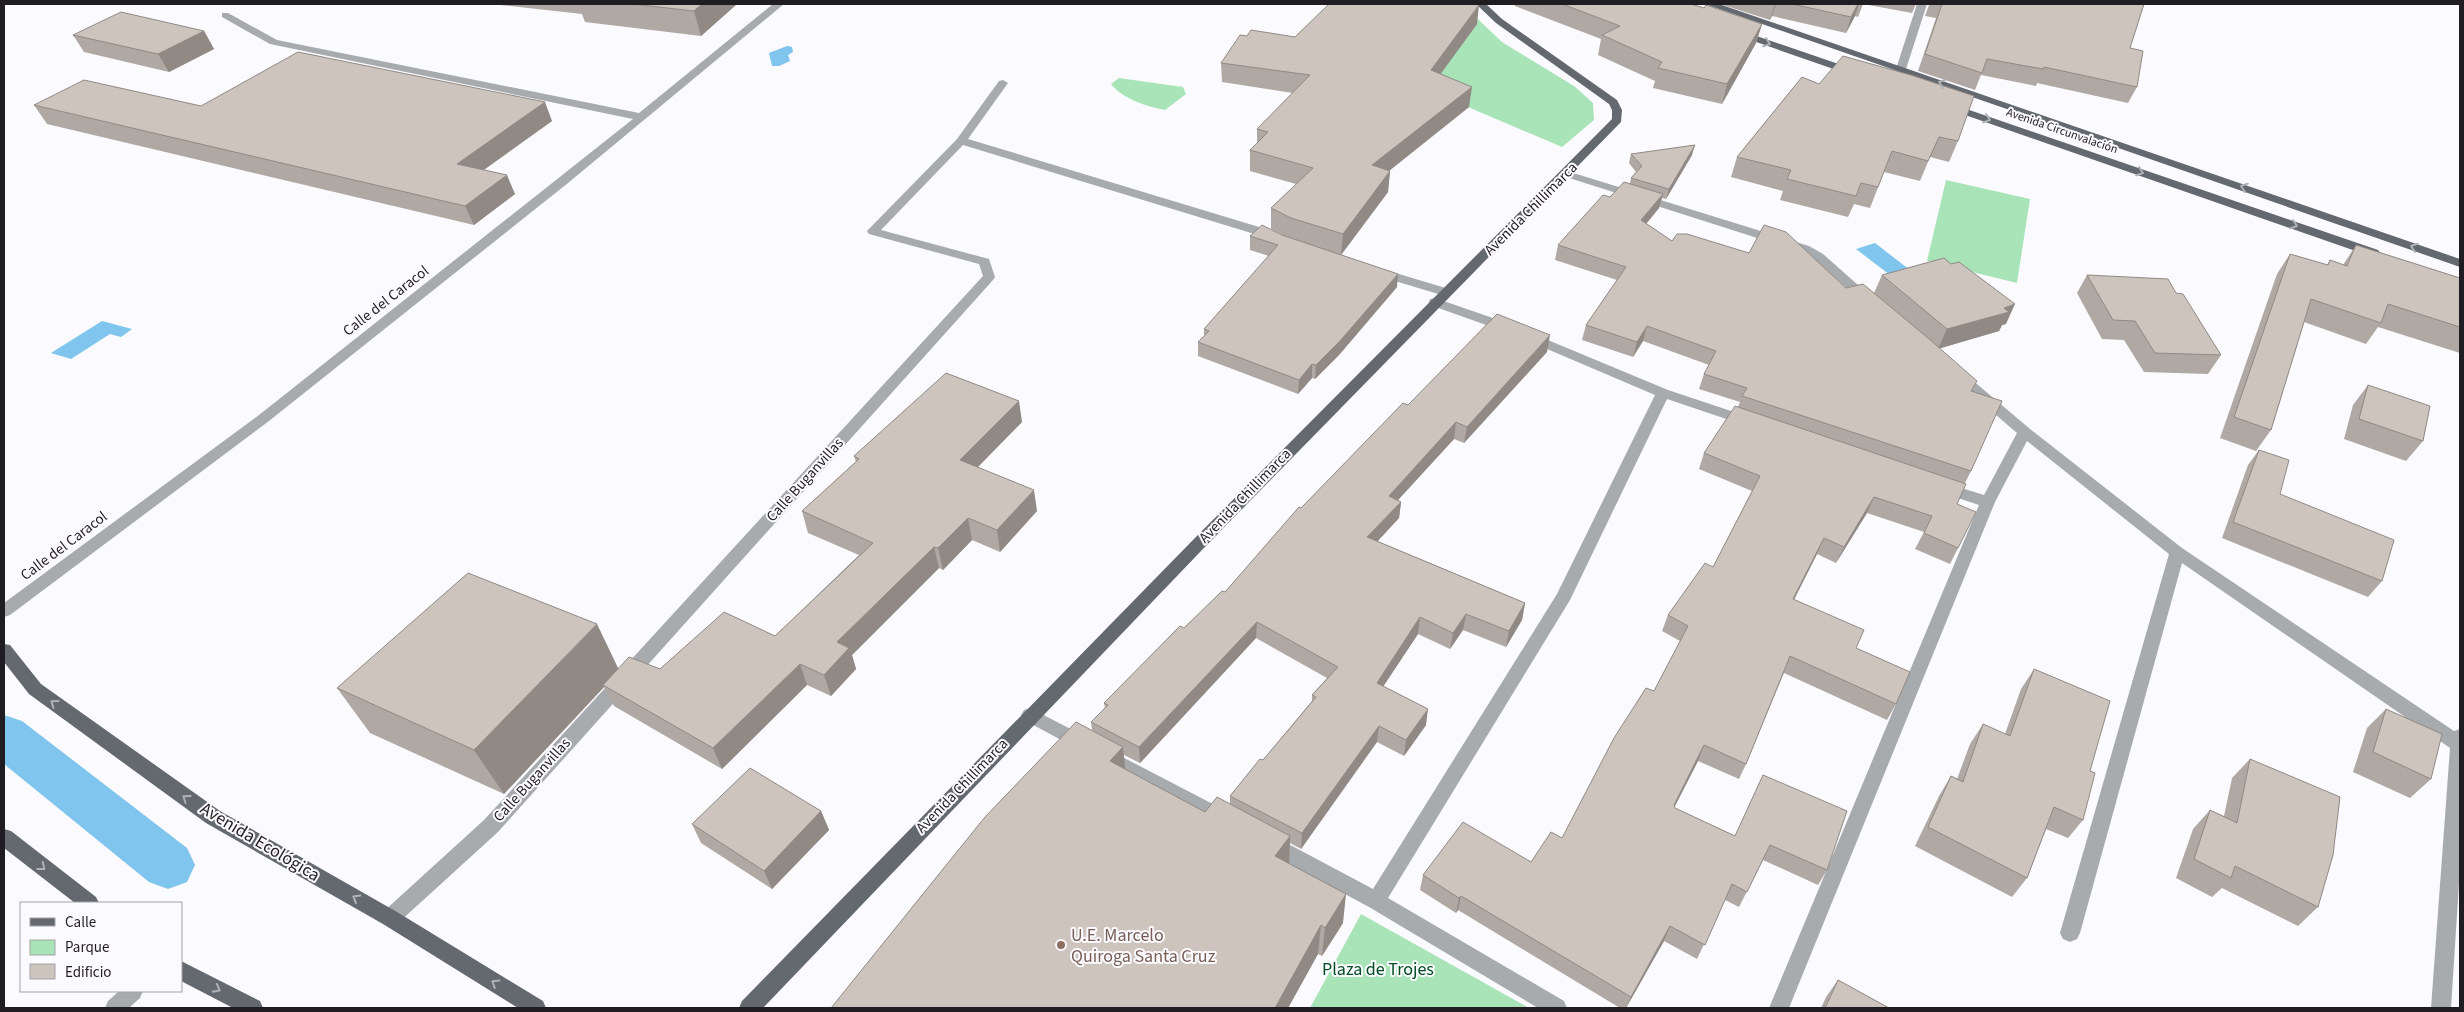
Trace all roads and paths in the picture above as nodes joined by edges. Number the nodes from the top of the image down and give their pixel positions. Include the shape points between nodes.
1 (779, 4) edge
2 (1481, 4) edge
3 (1710, 4) edge
4 (1922, 4) edge
5 (225, 15) dead end
6 (1730, 30) edge
7 (1901, 69) junction
8 (1861, 75) edge
9 (1002, 83) dead end
10 (1935, 101) edge
11 (641, 117) junction
12 (961, 141) junction
13 (1567, 174) junction
14 (1286, 244) edge
15 (2385, 257) edge
16 (2460, 263) edge
17 (1370, 270) edge
18 (1440, 297) junction
19 (1878, 307) edge
20 (1952, 370) edge
21 (1663, 393) junction
22 (1756, 424) edge
23 (2025, 432) junction
24 (1932, 484) edge
25 (1988, 502) junction
26 (2177, 552) junction
27 (4, 611) edge
28 (4, 650) edge
29 (1030, 714) junction
30 (2460, 739) edge
31 (1238, 826) edge
32 (1255, 836) edge
33 (4, 837) edge
34 (1376, 901) junction
35 (89, 902) edge
36 (390, 918) junction
37 (2070, 933) dead end
38 (182, 971) edge
39 (132, 992) edge
40 (115, 1008) edge
41 (253, 1008) edge
42 (536, 1008) edge
43 (749, 1008) edge
44 (1557, 1008) edge
45 (1779, 1008) edge
46 (2441, 1008) edge

1 - 11 street, Calle del Caracol
2 - 13 main road, Avenida Chillimarca via 1613,102 1617,120
3 - 7 main road, Avenida Circunvalación
4 - 7 street
5 - 11 street via 274,42
6 -> 8 main road
16 -> 7 main road, Avenida Circunvalación
9 - 12 street, Calle Buganvillas
10 -> 15 main road, Avenida Circunvalación
11 - 27 street, Calle del Caracol via 264,418
12 - 14 street via 1265,233
12 - 36 street, Calle Buganvillas via 873,231 985,262 990,277 491,826
13 - 18 main road, Avenida Chillimarca
13 - 19 street via 1805,249
17 - 18 street
18 - 21 street
18 - 29 main road, Avenida Chillimarca
20 - 23 street
21 - 22 street
21 - 34 street via 1564,596
23 - 25 street
23 - 26 street
24 - 25 street
25 - 45 street
26 - 30 street
26 - 37 street
36 -> 28 main road, Avenida Ecológica via 213,817 34,689
29 - 31 street
29 - 43 main road, Avenida Chillimarca
30 - 46 street
32 - 34 street
33 -> 35 main road
34 - 44 street
42 -> 36 main road, Avenida Ecológica
38 -> 41 main road
39 - 40 street

